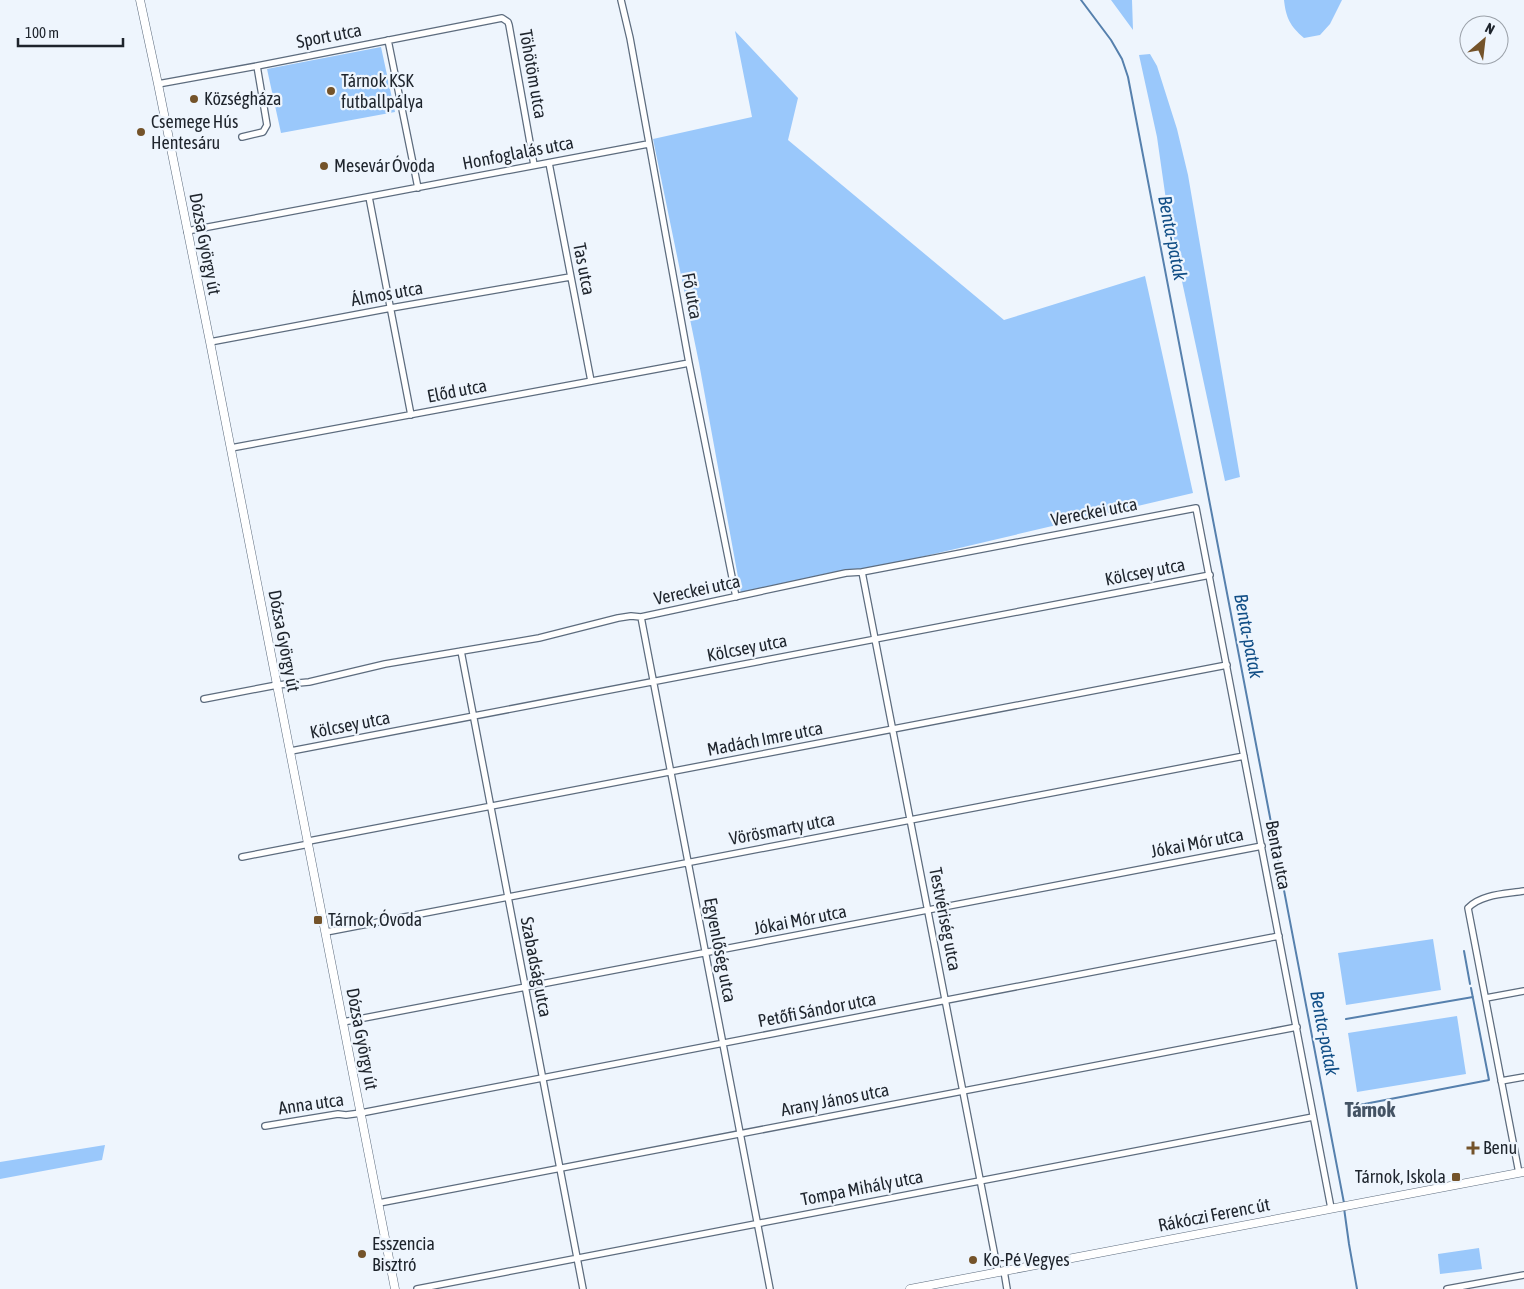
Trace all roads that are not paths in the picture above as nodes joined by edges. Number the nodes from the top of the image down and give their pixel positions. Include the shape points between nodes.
1 (140, 0) edge
2 (621, 0) edge
3 (506, 20) joint
4 (388, 40) junction
5 (257, 66) junction
6 (158, 84) junction
7 (242, 137) dead end
8 (648, 144) junction
9 (549, 163) junction
10 (534, 165) junction
11 (418, 188) junction
12 (370, 197) junction
13 (187, 232) junction
14 (570, 276) junction
15 (391, 308) junction
16 (210, 342) junction
17 (689, 363) junction
18 (591, 381) junction
19 (411, 416) junction
20 (231, 448) junction
21 (1196, 508) joint
22 (862, 572) junction
23 (1210, 575) junction
24 (736, 597) junction
25 (641, 617) junction
26 (876, 639) junction
27 (461, 651) junction
28 (1227, 665) junction
29 (653, 682) junction
30 (277, 685) junction
31 (204, 700) dead end
32 (472, 716) junction
33 (893, 729) junction
34 (291, 751) junction
35 (1244, 756) junction
36 (671, 772) junction
37 (490, 807) junction
38 (911, 820) junction
39 (309, 842) junction
40 (1262, 846) junction
41 (242, 857) dead end
42 (688, 862) junction
43 (1524, 891) edge
44 (507, 897) junction
45 (928, 910) junction
46 (326, 932) junction
47 (1279, 936) junction
48 (706, 953) junction
49 (525, 987) junction
50 (1524, 990) edge
51 (1486, 998) junction
52 (945, 1001) junction
53 (343, 1022) junction
54 (1296, 1027) junction
55 (723, 1044) junction
56 (1524, 1076) edge
57 (542, 1078) junction
58 (1501, 1081) junction
59 (962, 1091) junction
60 (361, 1113) junction
61 (1313, 1118) junction
62 (265, 1126) dead end
63 (740, 1134) junction
64 (559, 1168) junction
65 (1521, 1172) edge
66 (980, 1181) junction
67 (379, 1203) junction
68 (1331, 1208) junction
69 (758, 1224) junction
70 (576, 1258) junction
71 (1001, 1271) junction
72 (1524, 1275) edge
73 (395, 1289) edge
74 (417, 1289) edge
75 (582, 1289) edge
76 (770, 1289) edge
77 (910, 1289) edge
78 (1007, 1289) edge
79 (1447, 1289) edge

1 - 6 street, Dózsa György út
2 - 8 street, Fő utca
3 - 4 street, Sport utca via 499,17
3 - 10 street, Töhötöm utca
4 - 5 street, Sport utca
4 - 11 street
5 - 6 street, Sport utca
5 - 7 street via 267,125 263,132
6 - 13 street, Dózsa György út
8 - 9 street, Honfoglalás utca
8 - 17 street, Fő utca
9 - 10 street, Honfoglalás utca
9 - 14 street, Tas utca
10 - 11 street, Honfoglalás utca
11 - 12 street, Honfoglalás utca
12 - 13 street, Honfoglalás utca
12 - 15 street
13 - 16 street, Dózsa György út
14 - 15 street, Álmos utca
14 - 18 street, Tas utca
15 - 16 street, Álmos utca
15 - 19 street
16 - 20 street, Dózsa György út
17 - 18 street, Előd utca
17 - 24 street, Fő utca
18 - 19 street, Előd utca
19 - 20 street, Előd utca
20 - 30 street, Dózsa György út
21 - 22 street, Vereckei utca
21 - 23 street, Benta utca
22 - 24 street, Vereckei utca
22 - 26 street, Testvériség utca
23 - 26 street, Kölcsey utca
23 - 28 street, Benta utca
24 - 25 street, Vereckei utca
25 - 27 street, Vereckei utca via 618,618 549,636
25 - 29 street, Egyenlőség utca
26 - 29 street, Kölcsey utca
26 - 33 street, Testvériség utca
27 - 30 street, Vereckei utca via 385,664 310,682
27 - 32 street, Szabadság utca
28 - 33 street, Madách Imre utca
28 - 35 street, Benta utca
29 - 32 street, Kölcsey utca
29 - 36 street, Egyenlőség utca
30 - 31 street, Vereckei utca
30 - 34 street, Dózsa György út
32 - 34 street, Kölcsey utca
32 - 37 street, Szabadság utca
33 - 36 street, Madách Imre utca
33 - 38 street, Testvériség utca
34 - 39 street, Dózsa György út
35 - 38 street, Vörösmarty utca
35 - 40 street, Benta utca
36 - 37 street, Madách Imre utca
36 - 42 street, Egyenlőség utca
37 - 39 street, Madách Imre utca
37 - 44 street, Szabadság utca
38 - 42 street, Vörösmarty utca
38 - 45 street, Testvériség utca
39 - 41 street, Madách Imre utca
39 - 46 street, Dózsa György út
40 - 45 street, Jókai Mór utca
40 - 47 street, Benta utca
42 - 44 street, Vörösmarty utca
42 - 48 street, Egyenlőség utca
43 - 51 street via 1481,899 1468,908
44 - 46 street, Vörösmarty utca
44 - 49 street, Szabadság utca
45 - 48 street, Jókai Mór utca
45 - 52 street, Testvériség utca
46 - 53 street, Dózsa György út
47 - 52 street, Petőfi Sándor utca
47 - 54 street, Benta utca
48 - 49 street, Jókai Mór utca
48 - 55 street, Egyenlőség utca
49 - 53 street, Jókai Mór utca
49 - 57 street, Szabadság utca
50 - 51 street
51 - 58 street
52 - 55 street, Petőfi Sándor utca
52 - 59 street, Testvériség utca
53 - 60 street, Dózsa György út
54 - 59 street, Arany János utca
54 - 61 street, Benta utca
55 - 57 street, Petőfi Sándor utca
55 - 63 street, Egyenlőség utca
56 - 58 street
57 - 60 street, Petőfi Sándor utca
57 - 64 street, Szabadság utca
58 - 65 street
59 - 63 street, Arany János utca
59 - 66 street, Testvériség utca
60 - 62 street, Anna utca
60 - 67 street, Dózsa György út
61 - 66 street, Tompa Mihály utca
61 - 68 street, Benta utca
63 - 64 street, Arany János utca
63 - 69 street, Egyenlőség utca
64 - 67 street, Arany János utca
64 - 70 street, Szabadság utca
65 - 68 street, Rákóczi Ferenc út
66 - 69 street, Tompa Mihály utca
66 - 71 street, Testvériség utca
67 - 73 street, Dózsa György út
68 - 71 street, Rákóczi Ferenc út
69 - 70 street, Tompa Mihály utca
69 - 76 street, Egyenlőség utca
70 - 74 street, Tompa Mihály utca
70 - 75 street, Szabadság utca
71 - 77 street, Rákóczi Ferenc út
71 - 78 street, Testvériség utca
72 - 79 street

